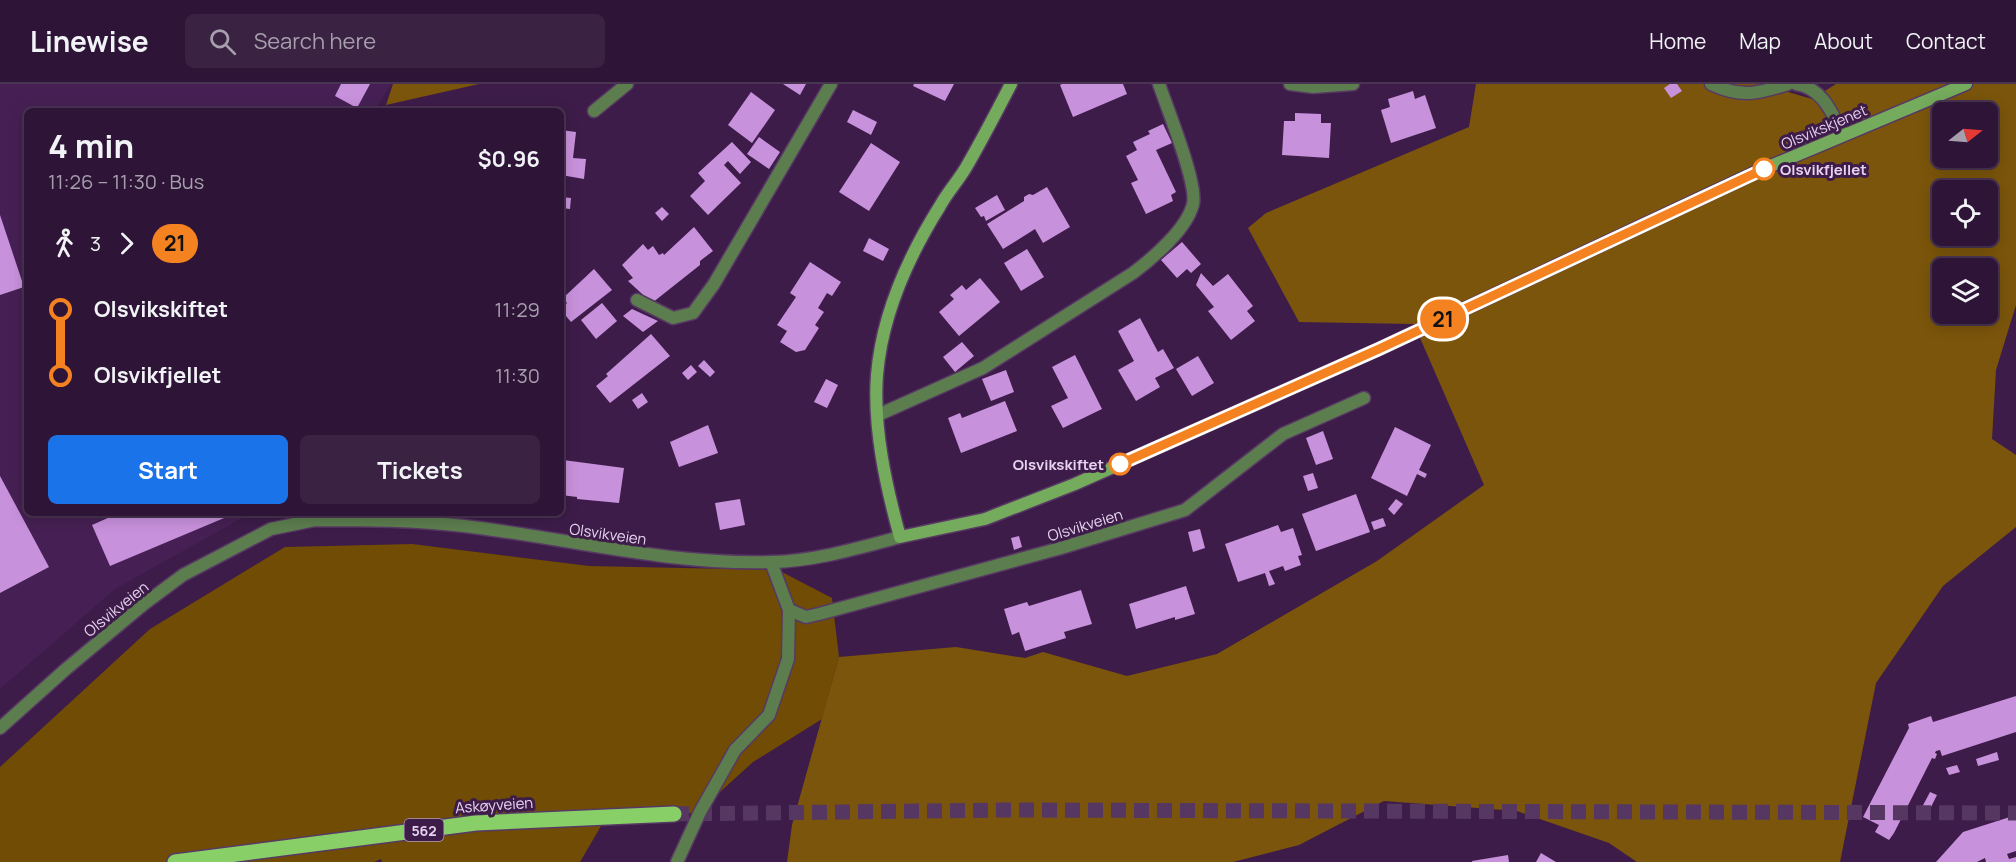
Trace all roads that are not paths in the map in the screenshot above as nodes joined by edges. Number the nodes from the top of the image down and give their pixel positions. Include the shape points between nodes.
1 (627, 84) edge
2 (831, 84) edge
3 (1011, 84) edge
4 (1159, 84) edge
5 (1290, 84) edge
6 (1353, 84) edge
7 (1711, 84) edge
8 (1788, 84) edge
9 (1796, 84) edge
10 (1966, 84) edge
11 (594, 111) dead end
12 (1843, 135) junction
13 (637, 300) dead end
14 (1364, 398) dead end
15 (878, 415) junction
16 (298, 518) edge
17 (900, 537) junction
18 (771, 562) junction
19 (789, 610) junction
20 (0, 728) edge
21 (674, 814) tunnel mouth
22 (175, 862) edge
23 (677, 862) edge

1 - 11 street
2 - 13 street via 714,284 693,313 673,318
3 - 15 main road via 967,166 907,263 887,318 877,374
4 - 15 street via 1192,184 1194,202 1187,219 1133,273 983,368
5 - 6 street
7 - 8 street via 1744,94
9 - 12 street via 1814,89
10 - 12 main road, Olsvikskjenet
12 - 17 main road, Olsvikskjenet via 1075,484 985,519
14 - 19 street, Olsvikveien via 1284,434 1185,510 806,617
15 - 17 main road via 884,466
16 - 18 street, Olsvikveien via 418,521 609,550 688,559
16 - 20 street, Olsvikveien via 183,575 83,654
17 - 18 street, Olsvikveien via 849,550
18 - 19 street
19 - 23 street via 788,659 769,715 735,750
21 - 22 main road, Askøyveien / 562 via 476,823

